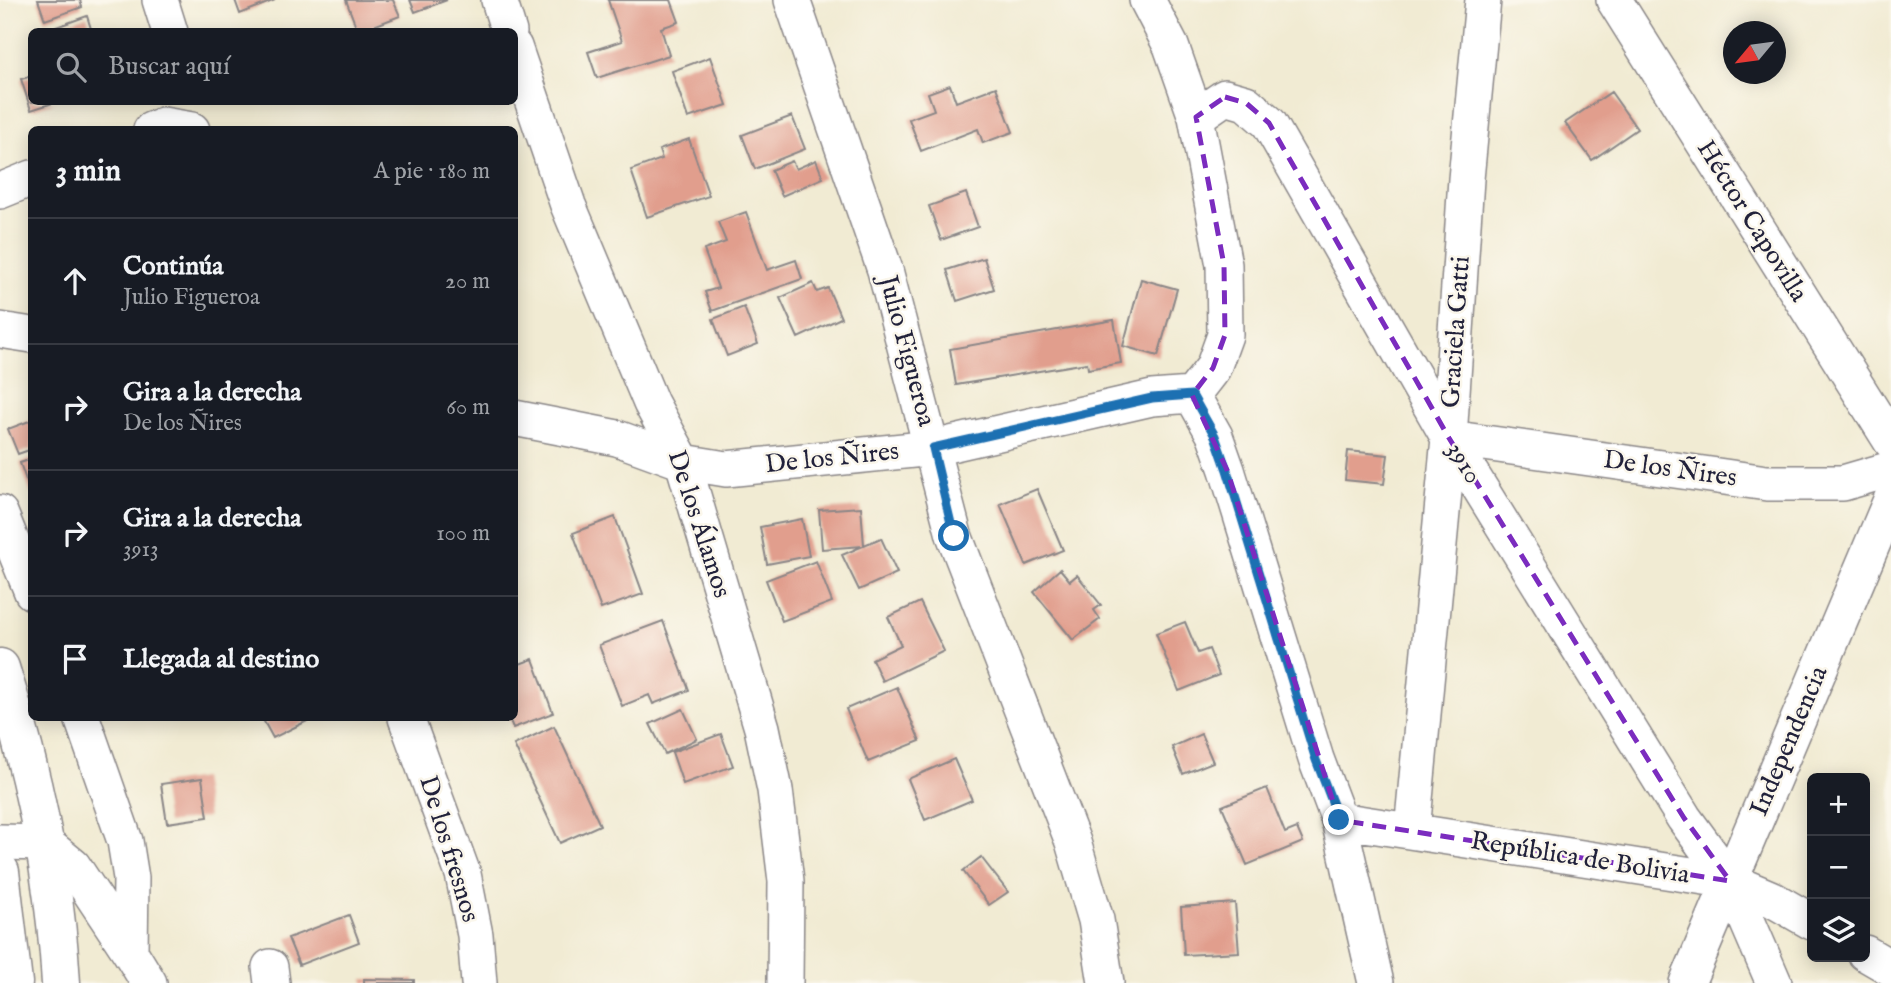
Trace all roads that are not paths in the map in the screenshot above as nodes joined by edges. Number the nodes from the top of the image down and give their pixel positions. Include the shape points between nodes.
1 (160, 0) edge
2 (499, 0) edge
3 (792, 0) edge
4 (1147, 0) edge
5 (1483, 0) edge
6 (1614, 0) edge
7 (169, 28) edge
8 (508, 28) edge
9 (518, 59) edge
10 (1196, 117) junction
11 (28, 180) edge
12 (0, 191) edge
13 (0, 330) edge
14 (28, 334) edge
15 (1192, 395) junction
16 (518, 419) edge
17 (1449, 438) junction
18 (1891, 441) edge
19 (933, 448) junction
20 (682, 462) junction
21 (1891, 469) edge
22 (1891, 500) edge
23 (0, 513) edge
24 (28, 582) edge
25 (0, 668) edge
26 (83, 721) edge
27 (407, 721) edge
28 (1339, 820) junction
29 (1412, 831) junction
30 (0, 842) edge
31 (45, 843) junction
32 (0, 873) edge
33 (1730, 881) junction
34 (1807, 919) edge
35 (130, 952) junction
36 (1870, 956) edge
37 (1891, 968) edge
38 (13, 983) edge
39 (61, 983) edge
40 (149, 983) edge
41 (479, 983) edge
42 (785, 983) edge
43 (1106, 983) edge
44 (1376, 983) edge
45 (1687, 983) edge
46 (1774, 983) edge

1 - 7 street
2 - 8 street
3 - 19 street, Julio Figueroa via 886,270
4 - 10 street via 1171,46
5 - 17 street, Graciela Gatti
6 - 18 street, Héctor Capovilla
9 - 20 street, De los Álamos via 568,205 651,403
10 - 15 street via 1224,265 1225,335 1213,368
10 - 17 street, 3910 via 1225,97 1246,103 1269,123
11 - 12 street
13 - 14 street
15 - 19 street, De los Ñires via 1152,398
15 - 28 street via 1215,436 1227,470 1316,760
16 - 20 street, De los Ñires via 617,438
17 - 21 street, De los Ñires via 1767,483 1843,483
17 - 29 street, Graciela Gatti
17 - 33 street, 3910 via 1684,818
19 - 20 street, De los Ñires via 726,469
19 - 43 street, Julio Figueroa via 954,536 1073,842 1096,920
20 - 42 street, De los Álamos via 762,728 775,790 786,881
22 - 33 street, Independencia
23 - 24 street
25 - 31 main road
26 - 35 street via 125,841 131,878
27 - 41 street, De los fresnos via 463,874
28 - 29 street, República de Bolivia
28 - 44 street
29 - 33 street, República de Bolivia
30 - 31 street
31 - 35 street via 73,866
31 - 39 main road
32 - 38 main road
33 - 34 street, República de Bolivia
33 - 45 street, Independencia
33 - 46 street, 3910
35 - 40 street
36 - 37 street

